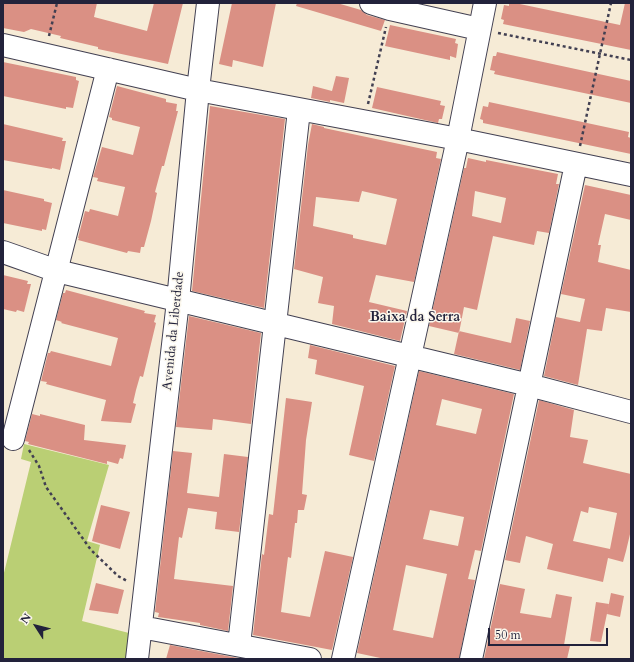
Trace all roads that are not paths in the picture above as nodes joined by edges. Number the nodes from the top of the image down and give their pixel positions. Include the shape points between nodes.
1 (208, 3) edge
2 (485, 3) edge
3 (381, 6) edge
4 (479, 29) junction
5 (3, 45) edge
6 (108, 69) junction
7 (198, 90) junction
8 (299, 110) junction
9 (458, 139) junction
10 (576, 164) junction
11 (631, 175) edge
12 (3, 252) edge
13 (57, 271) junction
14 (178, 301) junction
15 (275, 324) junction
16 (410, 356) junction
17 (529, 385) junction
18 (631, 412) edge
19 (13, 439) road end
20 (141, 626) junction
21 (239, 645) junction
22 (137, 659) edge
23 (310, 659) edge
24 (344, 659) edge
25 (471, 659) edge

1 - 7 street, Avenida da Liberdade
2 - 4 street
3 - 4 street
4 - 9 street
5 - 6 street
6 - 7 street
6 - 13 street
7 - 8 street
7 - 14 street, Avenida da Liberdade
8 - 9 street
8 - 15 street
9 - 10 street
9 - 16 street
10 - 11 street
10 - 17 street
12 - 13 street
13 - 14 street
13 - 19 street
14 - 15 street
14 - 20 street, Avenida da Liberdade
15 - 16 street
15 - 21 street
16 - 17 street
16 - 24 street
17 - 18 street
17 - 25 street
20 - 21 street
20 - 22 street, Avenida da Liberdade
21 - 23 street

